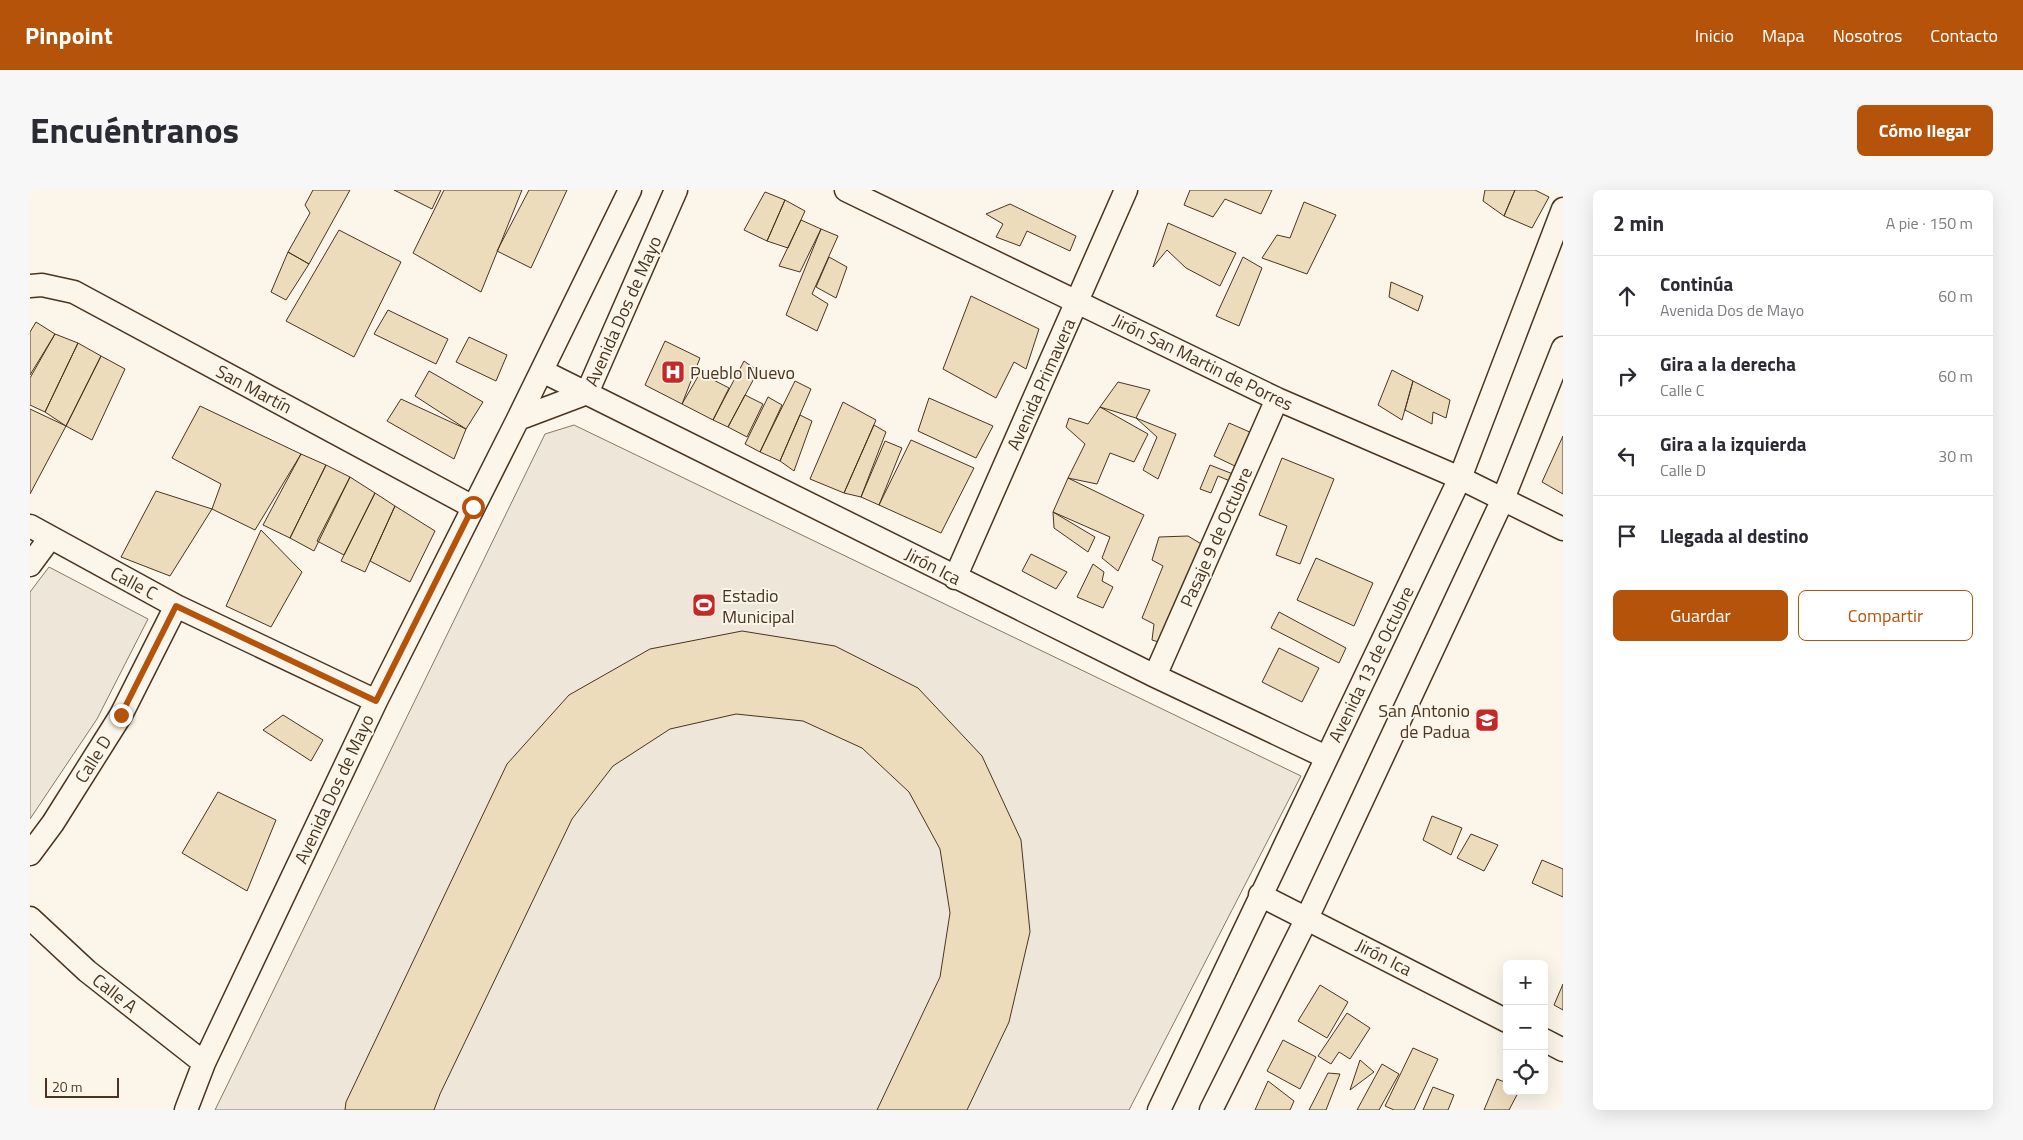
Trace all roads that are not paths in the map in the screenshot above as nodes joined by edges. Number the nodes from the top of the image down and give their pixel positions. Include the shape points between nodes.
1 (630, 190) edge
2 (676, 190) edge
3 (846, 190) edge
4 (1126, 190) edge
5 (1563, 209) edge
6 (30, 286) edge
7 (1077, 302) junction
8 (1563, 348) edge
9 (542, 371) junction
10 (587, 393) junction
11 (1277, 399) junction
12 (518, 419) junction
13 (1460, 478) junction
14 (1503, 498) junction
15 (473, 507) junction
16 (30, 526) edge
17 (1563, 529) edge
18 (50, 538) junction
19 (30, 565) edge
20 (955, 578) junction
21 (176, 606) junction
22 (1155, 676) junction
23 (376, 701) junction
24 (1326, 757) junction
25 (30, 854) edge
26 (1260, 895) junction
27 (30, 918) edge
28 (1307, 918) junction
29 (1503, 1019) edge
30 (1548, 1042) edge
31 (1563, 1050) edge
32 (204, 1063) junction
33 (186, 1110) edge
34 (1160, 1110) edge
35 (1211, 1110) edge

1 - 9 street, Avenida Dos de Mayo
2 - 10 street, Avenida Dos de Mayo
3 - 7 street, Jirón San Martin de Porres
4 - 7 street, Avenida Primavera
5 - 13 street, Avenida 13 de Octubre
6 - 15 street, San Martín via 42,285 74,292
7 - 11 street, Jirón San Martin de Porres
7 - 20 street, Avenida Primavera
8 - 14 street
9 - 10 street, Jirón Ica
9 - 12 street, Avenida Dos de Mayo
10 - 12 street, Avenida Dos de Mayo
10 - 20 street, Jirón Ica
11 - 13 street, Jirón San Martin de Porres
11 - 22 street, Pasaje 9 de Octubre
12 - 15 street, Avenida Dos de Mayo
13 - 14 street, Jirón San Martin de Porres
13 - 24 street, Avenida 13 de Octubre
14 - 17 street, Jirón San Martin de Porres
14 - 28 street
15 - 23 street, Avenida Dos de Mayo
16 - 18 street, Calle C
18 - 19 street
18 - 21 street, Calle C
20 - 22 street, Jirón Ica
21 - 23 street, Calle C
21 - 25 street, Calle D via 121,715
22 - 24 street, Jirón Ica
23 - 32 street, Avenida Dos de Mayo
24 - 26 street, Avenida 13 de Octubre
26 - 28 street, Jirón Ica
26 - 34 street, Avenida 13 de Octubre
27 - 32 street, Calle A via 87,971
28 - 29 street, Jirón Ica
28 - 35 street
30 - 31 street
32 - 33 street, Avenida Dos de Mayo

